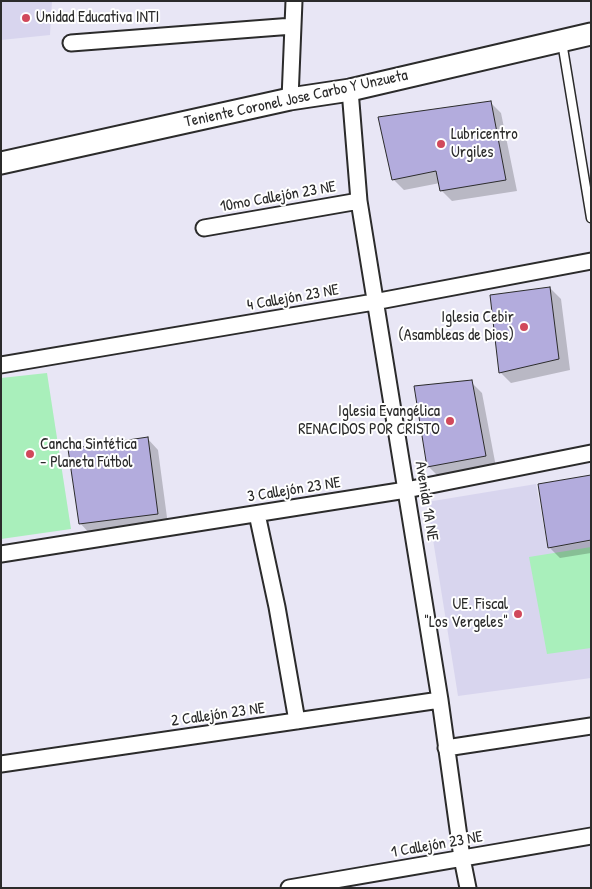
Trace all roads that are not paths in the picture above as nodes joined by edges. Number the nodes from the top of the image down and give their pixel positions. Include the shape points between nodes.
1 (294, 1) edge
2 (293, 26) junction
3 (591, 34) edge
4 (562, 40) junction
5 (71, 44) dead end
6 (350, 90) junction
7 (290, 99) junction
8 (1, 163) edge
9 (359, 202) junction
10 (591, 218) edge
11 (204, 228) dead end
12 (591, 261) edge
13 (374, 302) junction
14 (1, 365) edge
15 (591, 453) edge
16 (406, 490) junction
17 (257, 514) junction
18 (1, 554) edge
19 (440, 700) junction
20 (297, 721) junction
21 (591, 726) edge
22 (446, 748) junction
23 (1, 764) edge
24 (591, 836) edge
25 (462, 858) junction
26 (323, 885) edge
27 (289, 888) edge
28 (468, 888) edge

1 - 2 street
2 - 5 street
2 - 7 street
3 - 4 street, Teniente Coronel Jose Carbo Y Unzueta
4 - 6 street, Teniente Coronel Jose Carbo Y Unzueta
4 - 10 lane
6 - 7 street, Teniente Coronel Jose Carbo Y Unzueta
6 - 9 street, Avenida 1A NE
7 - 8 street, Teniente Coronel Jose Carbo Y Unzueta
9 - 11 street, 10mo Callejón 23 NE
9 - 13 street, Avenida 1A NE
12 - 13 street, 4 Callejón 23 NE
13 - 14 street, 4 Callejón 23 NE
13 - 16 street, Avenida 1A NE
15 - 16 street, 3 Callejón 23 NE
16 - 17 street, 3 Callejón 23 NE
16 - 19 street, Avenida 1A NE
17 - 18 street, 3 Callejón 23 NE
17 - 20 street
19 - 20 street, 2 Callejón 23 NE
19 - 22 street, Avenida 1A NE
20 - 23 street, 2 Callejón 23 NE
21 - 22 street
22 - 25 street, Avenida 1A NE
24 - 25 street, 1 Callejón 23 NE
25 - 26 street, 1 Callejón 23 NE
25 - 28 street, Avenida 1A NE
26 - 27 street, 1 Callejón 23 NE

